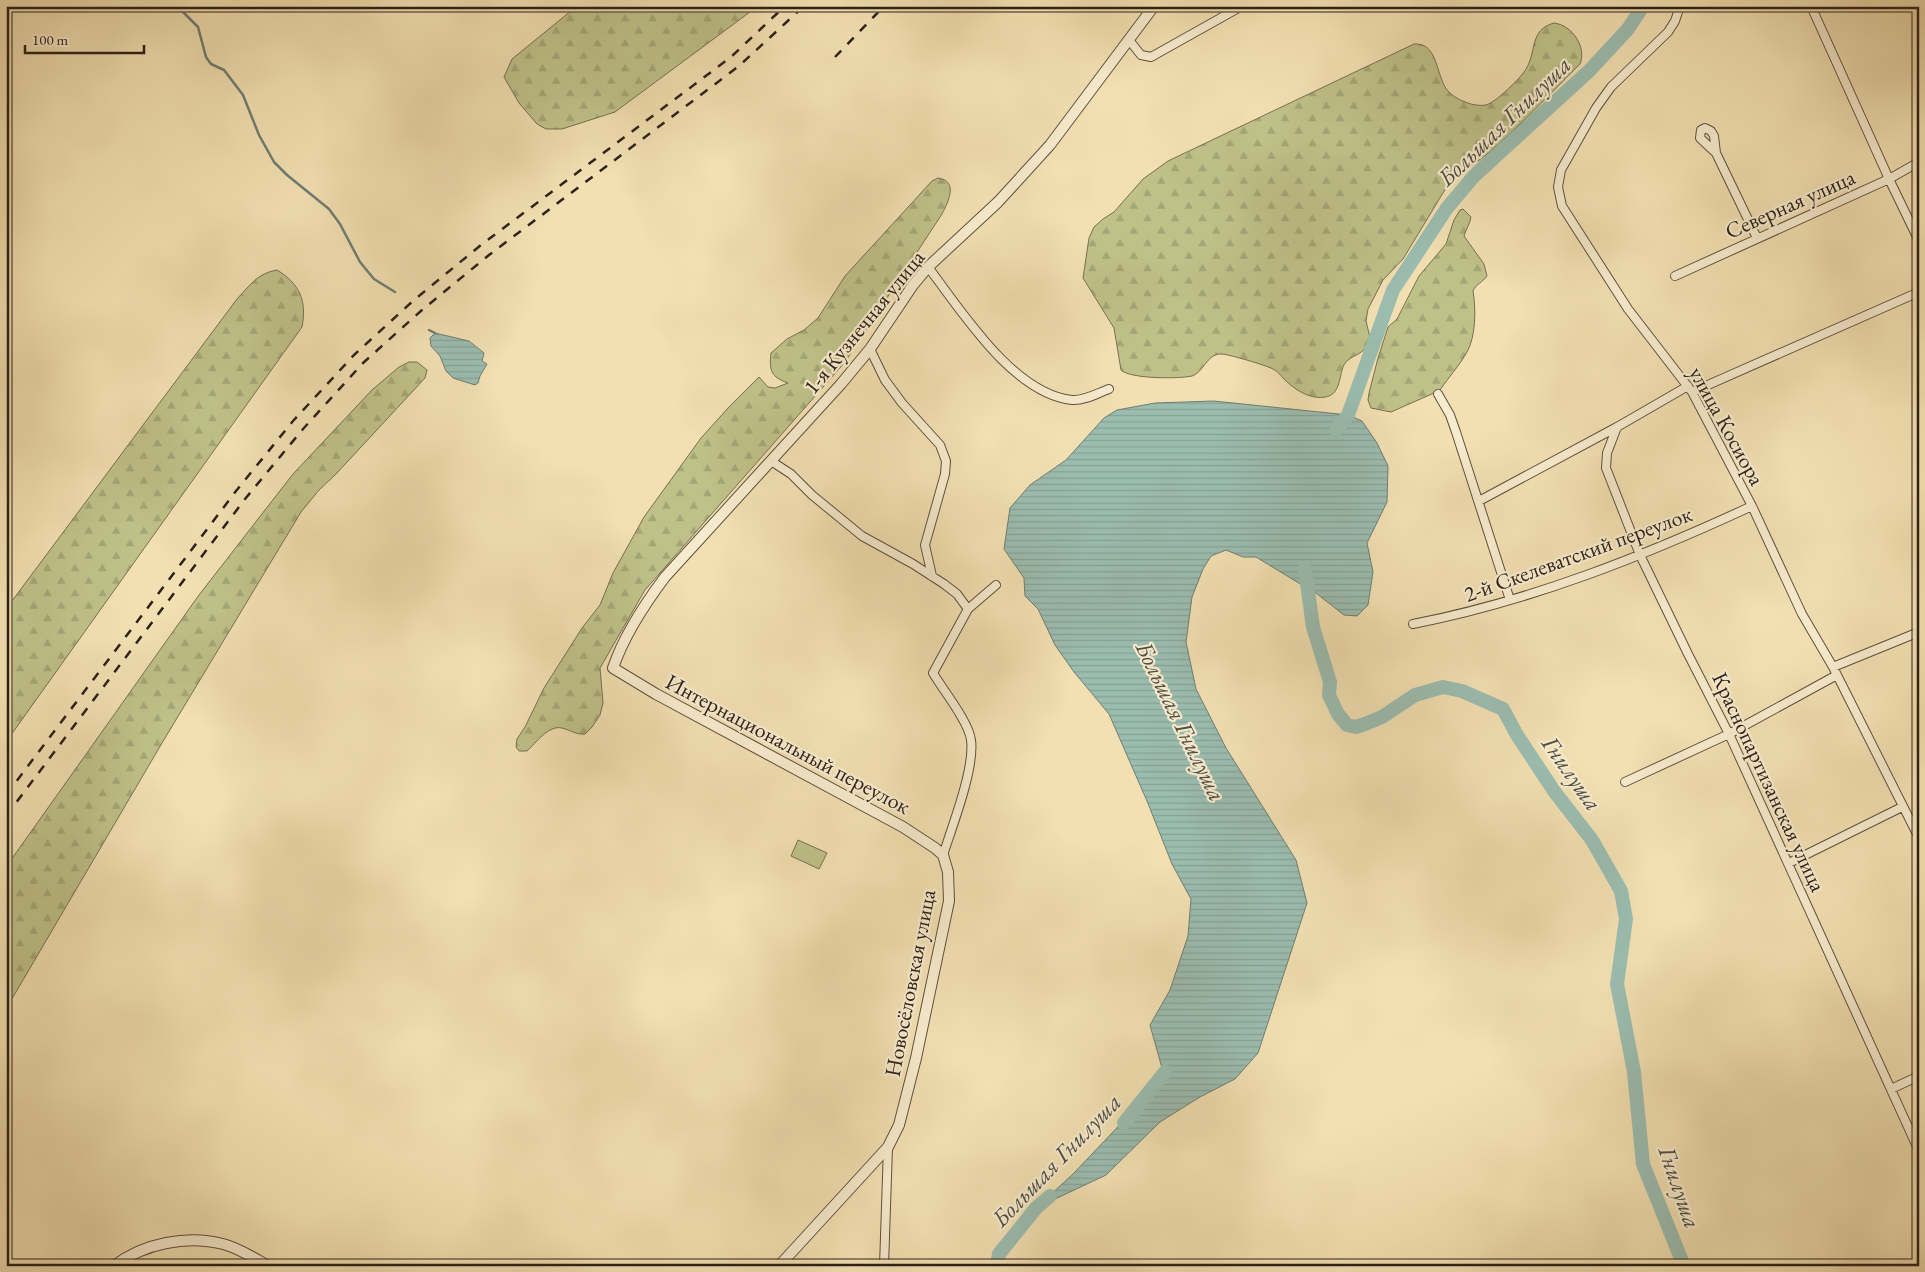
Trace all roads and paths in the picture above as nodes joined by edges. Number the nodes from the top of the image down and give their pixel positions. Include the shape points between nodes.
1 (1153, 6) edge
2 (1242, 6) edge
3 (1680, 6) edge
4 (1811, 6) edge
5 (1129, 40) junction
6 (1716, 153) dead end
7 (1919, 162) edge
8 (1888, 179) junction
9 (1757, 238) junction
10 (1919, 241) edge
11 (928, 267) junction
12 (1675, 276) dead end
13 (1919, 292) edge
14 (870, 349) junction
15 (1109, 388) dead end
16 (1690, 389) junction
17 (1438, 394) dead end
18 (1617, 427) junction
19 (771, 461) junction
20 (1480, 501) junction
21 (1752, 506) junction
22 (1640, 555) junction
23 (932, 576) junction
24 (996, 586) dead end
25 (1510, 600) junction
26 (968, 610) junction
27 (1413, 624) dead end
28 (1919, 632) edge
29 (614, 668) joint
30 (1835, 671) junction
31 (1729, 734) junction
32 (1625, 782) dead end
33 (1902, 807) junction
34 (1919, 838) edge
35 (943, 855) junction
36 (1789, 863) junction
37 (1919, 1076) edge
38 (1891, 1089) junction
39 (888, 1147) junction
40 (1919, 1151) edge
41 (114, 1266) edge
42 (268, 1266) edge
43 (779, 1266) edge
44 (884, 1266) edge

1 - 5 street, 1-я Кузнечная улица
2 - 5 street via 1150,57 1141,55
3 - 16 street, улица Косиора via 1668,32 1611,87 1596,108 1561,170 1558,187 1562,206 1628,309
4 - 8 street
5 - 11 street, 1-я Кузнечная улица via 1073,116 1023,176
6 - 9 street
7 - 8 street, Северная улица
8 - 9 street, Северная улица
8 - 10 street
9 - 12 street, Северная улица
11 - 14 street, 1-я Кузнечная улица
11 - 15 street via 978,334 1026,380 1046,392 1074,400
13 - 16 street
14 - 19 street, 1-я Кузнечная улица
14 - 23 street via 885,380 940,445 946,461 925,545
16 - 18 street
16 - 21 street, улица Косиора
17 - 20 street via 1450,415
18 - 20 street
18 - 22 street, Краснопартизанская улица via 1606,468
19 - 23 street via 791,474 862,536
19 - 29 street, 1-я Кузнечная улица via 661,583 624,642
20 - 25 street
21 - 22 street, 2-й Скелеватский переулок
21 - 30 street, улица Косиора via 1802,614
22 - 25 street, 2-й Скелеватский переулок
22 - 31 street, Краснопартизанская улица
23 - 26 street via 957,594
24 - 26 street, Новосёловская улица
25 - 27 street, 2-й Скелеватский переулок via 1462,615
26 - 35 street, Новосёловская улица via 933,673 964,720 971,739 970,768
28 - 30 street
29 - 35 street, Интернациональный переулок via 656,694 903,827
30 - 31 street
30 - 33 street, улица Косиора
31 - 32 street
31 - 36 street, Краснопартизанская улица
33 - 34 street, улица Косиора
33 - 36 street
35 - 39 street, Новосёловская улица via 948,872 949,901 916,1058 899,1125
36 - 38 street, Краснопартизанская улица
37 - 38 street
38 - 40 street, Краснопартизанская улица
39 - 43 street
39 - 44 street, Новосёловская улица
41 - 42 street via 136,1252 156,1246 201,1241 224,1244

